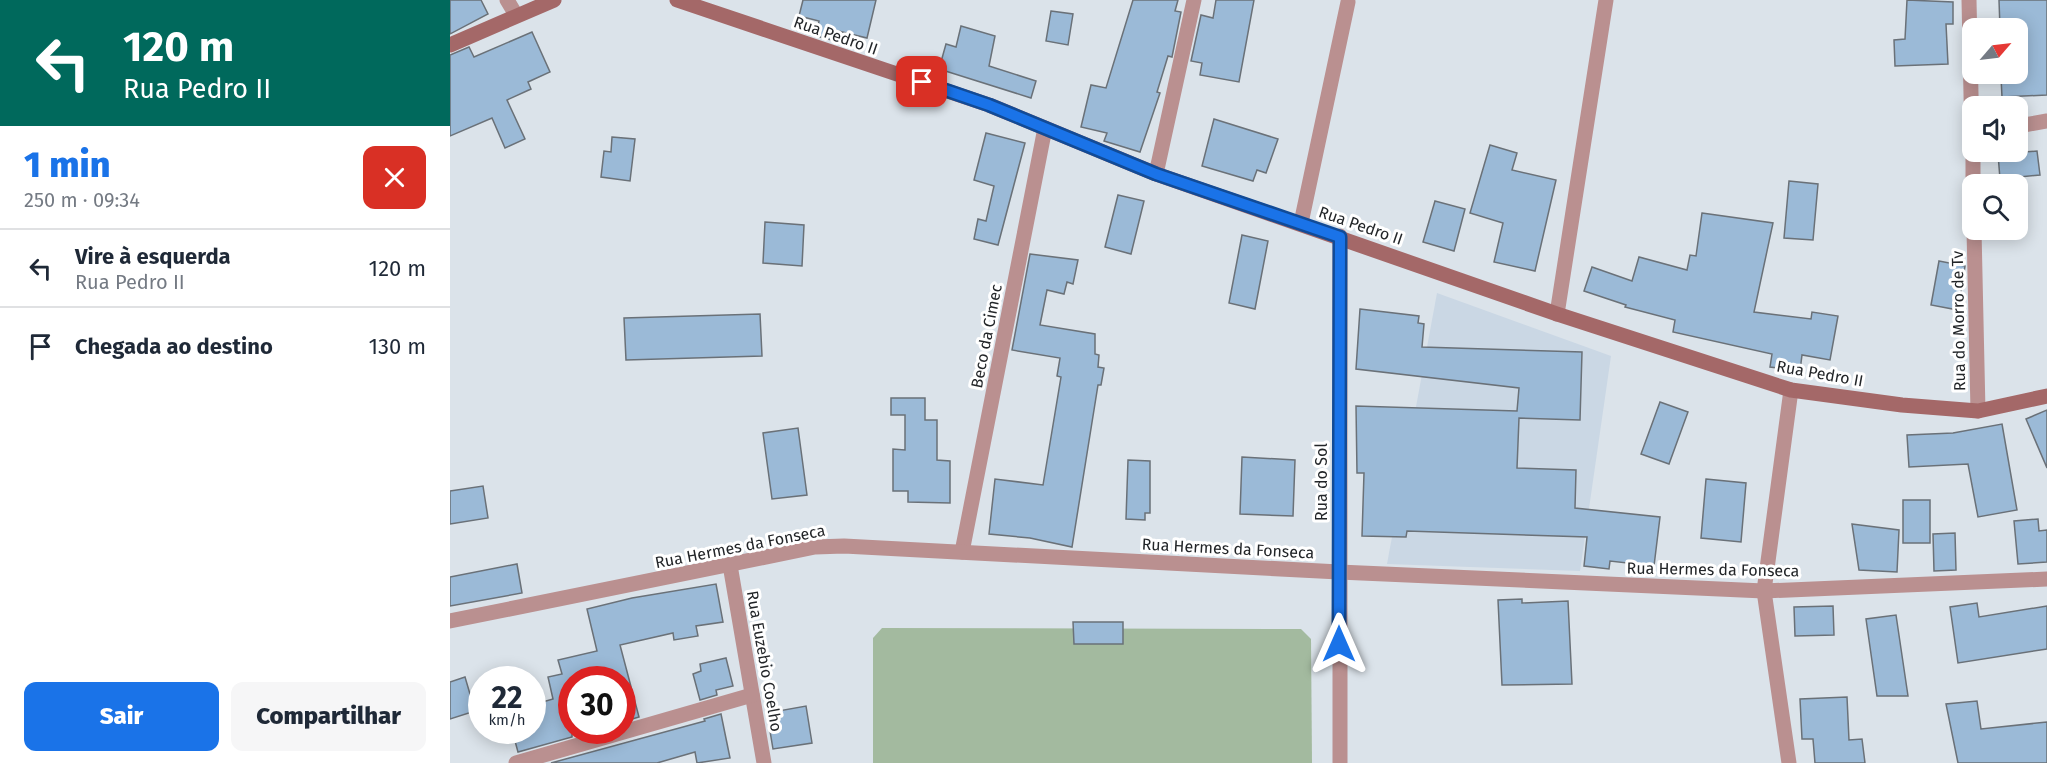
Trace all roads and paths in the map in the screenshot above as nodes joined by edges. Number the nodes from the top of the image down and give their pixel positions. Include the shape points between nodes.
1 (507, 0) edge
2 (554, 0) edge
3 (677, 0) edge
4 (1194, 0) edge
5 (1606, 0) edge
6 (1969, 0) edge
7 (1348, 2) dead end
8 (516, 15) junction
9 (450, 45) edge
10 (1971, 96) edge
11 (2047, 121) edge
12 (2028, 124) edge
13 (1045, 128) junction
14 (1156, 174) junction
15 (1300, 223) junction
16 (1340, 237) junction
17 (1974, 240) edge
18 (1557, 314) junction
19 (1791, 390) junction
20 (2047, 396) edge
21 (1978, 411) junction
22 (962, 552) junction
23 (730, 565) junction
24 (1339, 572) junction
25 (2047, 579) edge
26 (1764, 591) junction
27 (450, 621) edge
28 (752, 695) junction
29 (516, 763) edge
30 (764, 763) edge
31 (1340, 763) edge
32 (1788, 763) edge

1 - 8 street
2 - 8 street
3 - 13 street, Rua Pedro II via 989,105
4 - 14 street
5 - 18 street
6 - 10 street
7 - 15 street
8 - 9 street
11 - 12 street
13 - 14 street, Rua Pedro II
13 - 22 street, Beco da Cimec
14 - 15 street, Rua Pedro II
15 - 16 street, Rua Pedro II
16 - 18 street, Rua Pedro II
16 - 24 street, Rua do Sol
17 - 21 street, Rua do Morro de Tv
18 - 19 street, Rua Pedro II
19 - 21 street, Rua Pedro II
19 - 26 street
20 - 21 street, Rua Pedro II
22 - 23 street, Rua Hermes da Fonseca via 815,547
22 - 24 street, Rua Hermes da Fonseca
23 - 27 street, Rua Hermes da Fonseca
23 - 28 street, Rua Euzebio Coelho
24 - 26 street, Rua Hermes da Fonseca
24 - 31 street, Rua do Sol
25 - 26 street, Rua Hermes da Fonseca
26 - 32 street
28 - 29 street
28 - 30 street, Rua Euzebio Coelho

